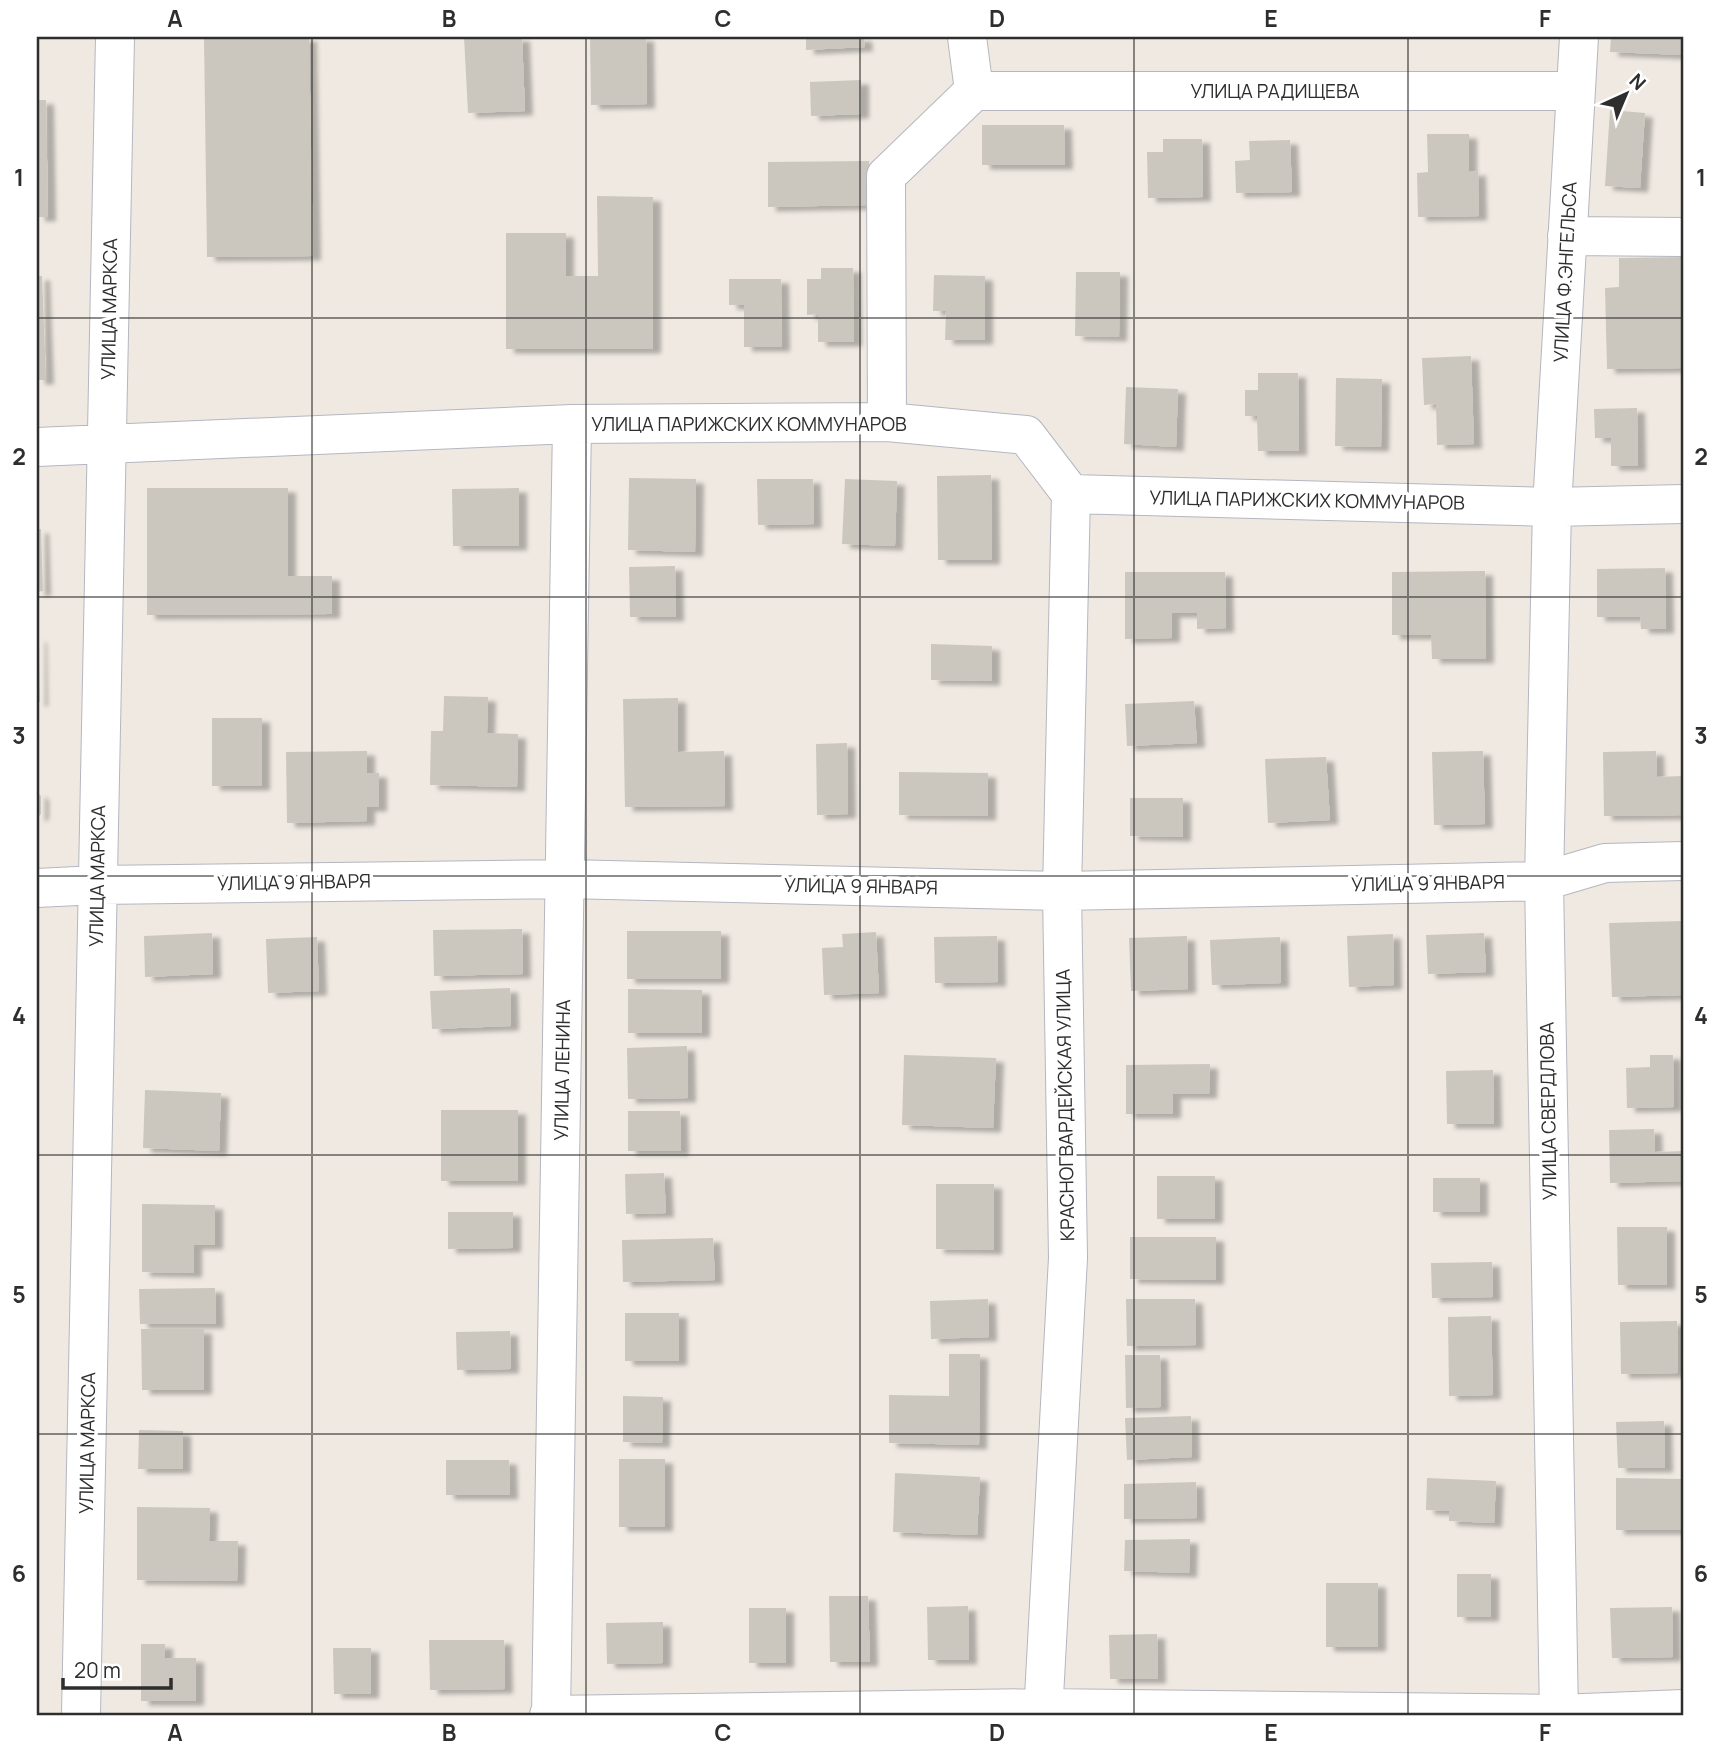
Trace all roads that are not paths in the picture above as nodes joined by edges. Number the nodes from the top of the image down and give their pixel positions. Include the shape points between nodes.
1 (115, 37) edge
2 (967, 37) edge
3 (1579, 37) edge
4 (974, 91) junction
5 (1575, 91) junction
6 (1567, 236) junction
7 (1683, 237) edge
8 (887, 422) junction
9 (572, 424) junction
10 (105, 446) junction
11 (37, 447) edge
12 (1072, 494) junction
13 (1683, 504) edge
14 (1552, 507) junction
15 (1683, 861) edge
16 (566, 879) junction
17 (1544, 881) junction
18 (97, 885) junction
19 (37, 888) edge
20 (1062, 891) junction
21 (1683, 1709) edge
22 (1043, 1712) edge
23 (82, 1715) edge
24 (550, 1715) edge
25 (1559, 1715) edge

1 - 10 street, УЛИЦА МАРКСА
2 - 4 street
3 - 5 street, УЛИЦА Ф.ЭНГЕЛЬСА
4 - 5 street, УЛИЦА РАДИЩЕВА
4 - 8 street via 886,176
5 - 6 street, УЛИЦА Ф.ЭНГЕЛЬСА
6 - 7 street
6 - 14 street, УЛИЦА Ф.ЭНГЕЛЬСА
8 - 9 street, УЛИЦА ПАРИЖСКИХ КОММУНАРОВ
8 - 12 street, УЛИЦА ПАРИЖСКИХ КОММУНАРОВ via 1026,435
9 - 10 street, УЛИЦА ПАРИЖСКИХ КОММУНАРОВ
9 - 16 street, УЛИЦА ЛЕНИНА
10 - 11 street, УЛИЦА ПАРИЖСКИХ КОММУНАРОВ
10 - 18 street, УЛИЦА МАРКСА
12 - 14 street, УЛИЦА ПАРИЖСКИХ КОММУНАРОВ
12 - 20 street, КРАСНОГВАРДЕЙСКАЯ УЛИЦА
13 - 14 street, УЛИЦА ПАРИЖСКИХ КОММУНАРОВ
14 - 17 street, УЛИЦА СВЕРДЛОВА
15 - 17 street, УЛИЦА 9 ЯНВАРЯ via 1605,863
16 - 18 street, УЛИЦА 9 ЯНВАРЯ
16 - 20 street, УЛИЦА 9 ЯНВАРЯ
16 - 24 street, УЛИЦА ЛЕНИНА
17 - 20 street, УЛИЦА 9 ЯНВАРЯ
17 - 25 street, УЛИЦА СВЕРДЛОВА
18 - 19 street, УЛИЦА 9 ЯНВАРЯ
18 - 23 street, УЛИЦА МАРКСА
20 - 22 street, КРАСНОГВАРДЕЙСКАЯ УЛИЦА via 1068,1258
21 - 25 street
22 - 24 street
22 - 25 street

